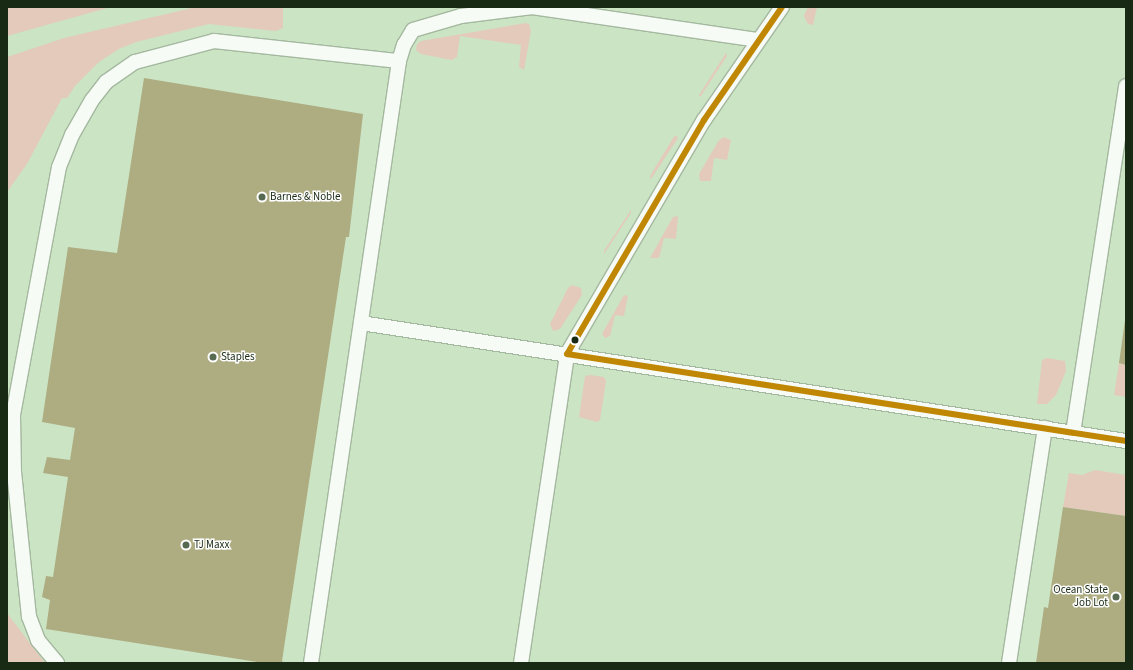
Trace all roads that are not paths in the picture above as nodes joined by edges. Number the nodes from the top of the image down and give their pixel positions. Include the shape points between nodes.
1 (782, 7) edge
2 (759, 40) junction
3 (399, 61) junction
4 (1126, 86) edge
5 (361, 323) junction
6 (567, 354) junction
7 (1045, 428) junction
8 (1073, 433) junction
9 (1126, 441) edge
10 (57, 663) edge
11 (311, 663) edge
12 (521, 663) edge
13 (1009, 663) edge

1 - 2 lane
2 - 3 lane via 532,7 461,16 413,30 404,45
2 - 6 lane via 704,120
3 - 5 lane
3 - 10 lane via 214,41 135,62 106,82 92,100 72,135 59,167 13,415 14,473 29,617 38,640
4 - 8 lane
5 - 6 lane
5 - 11 lane
6 - 7 lane
6 - 12 lane
7 - 8 lane
7 - 13 lane
8 - 9 lane

